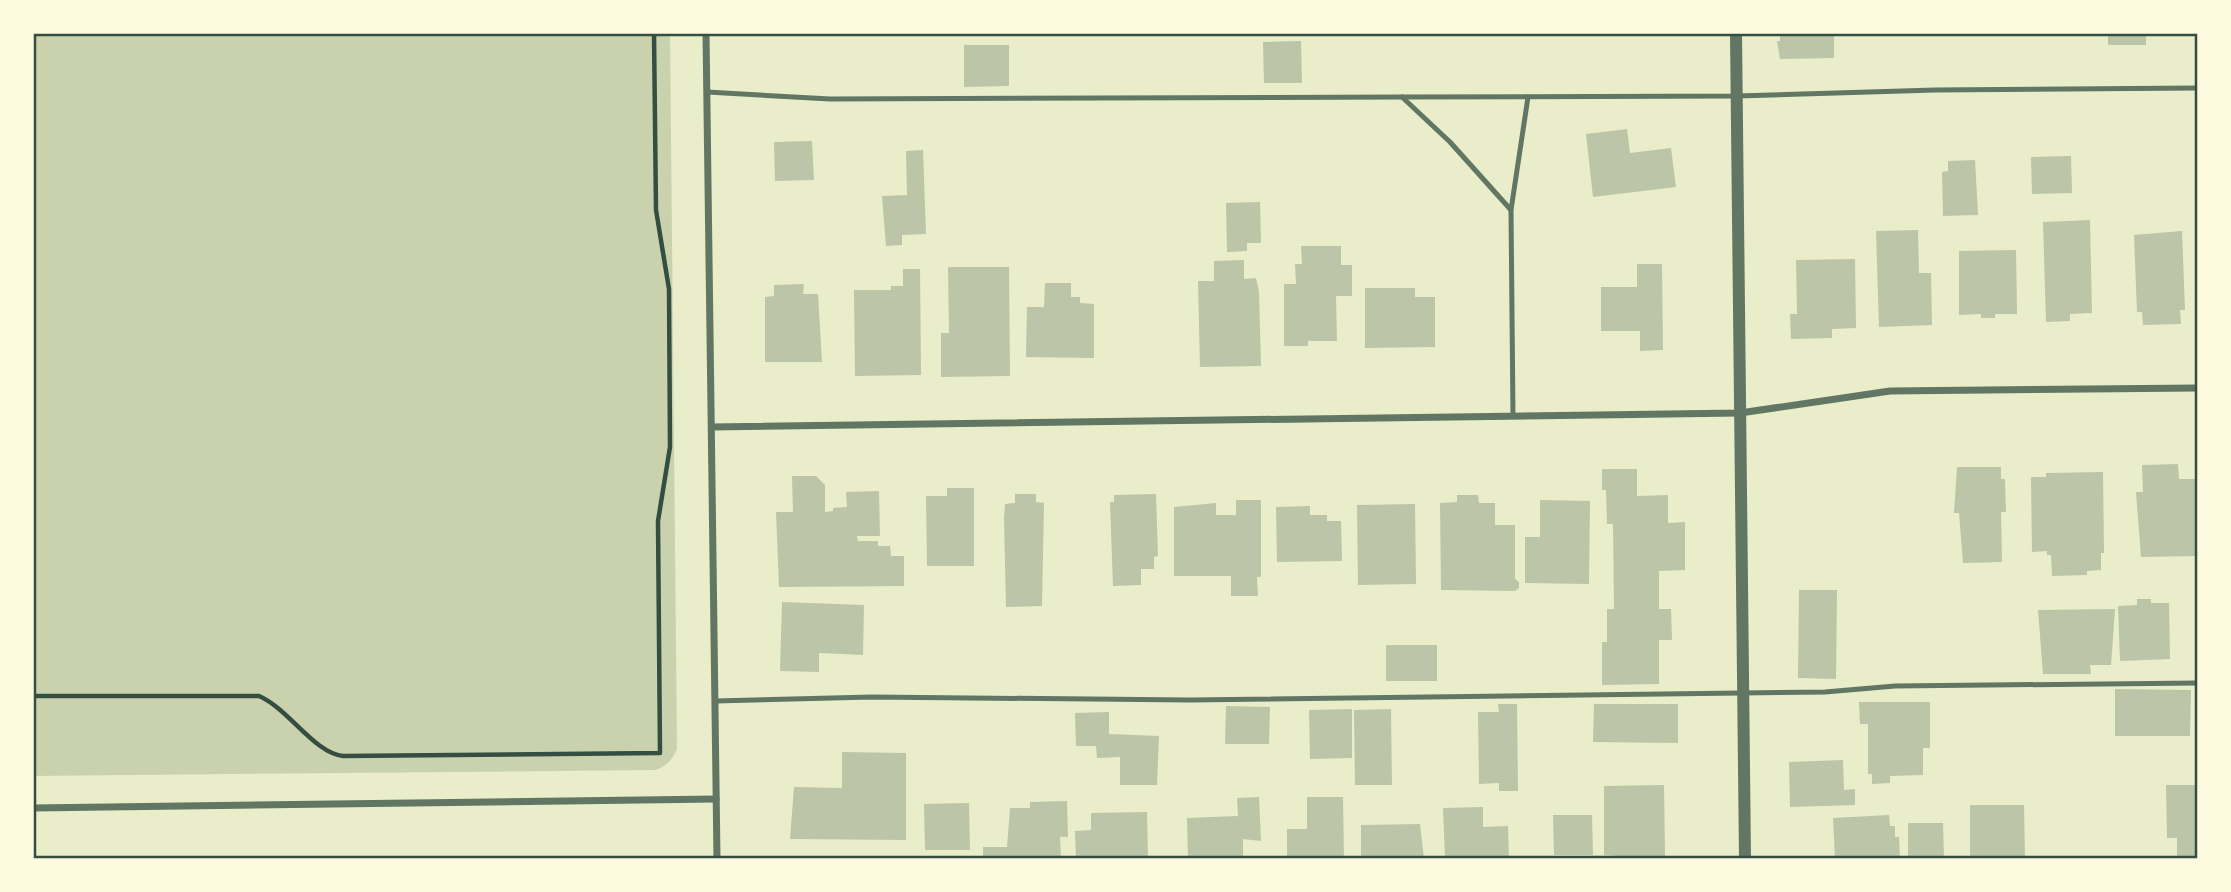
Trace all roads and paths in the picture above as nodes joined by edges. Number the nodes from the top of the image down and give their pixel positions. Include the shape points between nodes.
1 (654, 33) edge
2 (706, 33) edge
3 (1737, 33) edge
4 (2198, 88) edge
5 (707, 92) junction
6 (1737, 96) junction
7 (1402, 97) junction
8 (1528, 97) junction
9 (1511, 210) junction
10 (2198, 388) edge
11 (1740, 413) junction
12 (1513, 416) junction
13 (712, 427) junction
14 (2198, 683) edge
15 (1743, 692) junction
16 (33, 696) edge
17 (715, 701) junction
18 (716, 799) junction
19 (33, 808) edge
20 (717, 859) edge
21 (1745, 859) edge

1 - 16 path via 656,210 669,289 670,447 658,521 660,753 343,756 332,755 284,710 258,696
2 - 5 street
3 - 6 street
4 - 6 lane
5 - 7 lane via 830,99
5 - 13 street
6 - 8 lane
6 - 11 street
7 - 8 lane
7 - 9 lane
8 - 9 lane
9 - 12 lane
10 - 11 street via 1890,391
11 - 12 street
11 - 15 street
12 - 13 street
13 - 17 street
14 - 15 lane
15 - 17 lane
15 - 21 street
17 - 18 street
18 - 19 street
18 - 20 street

